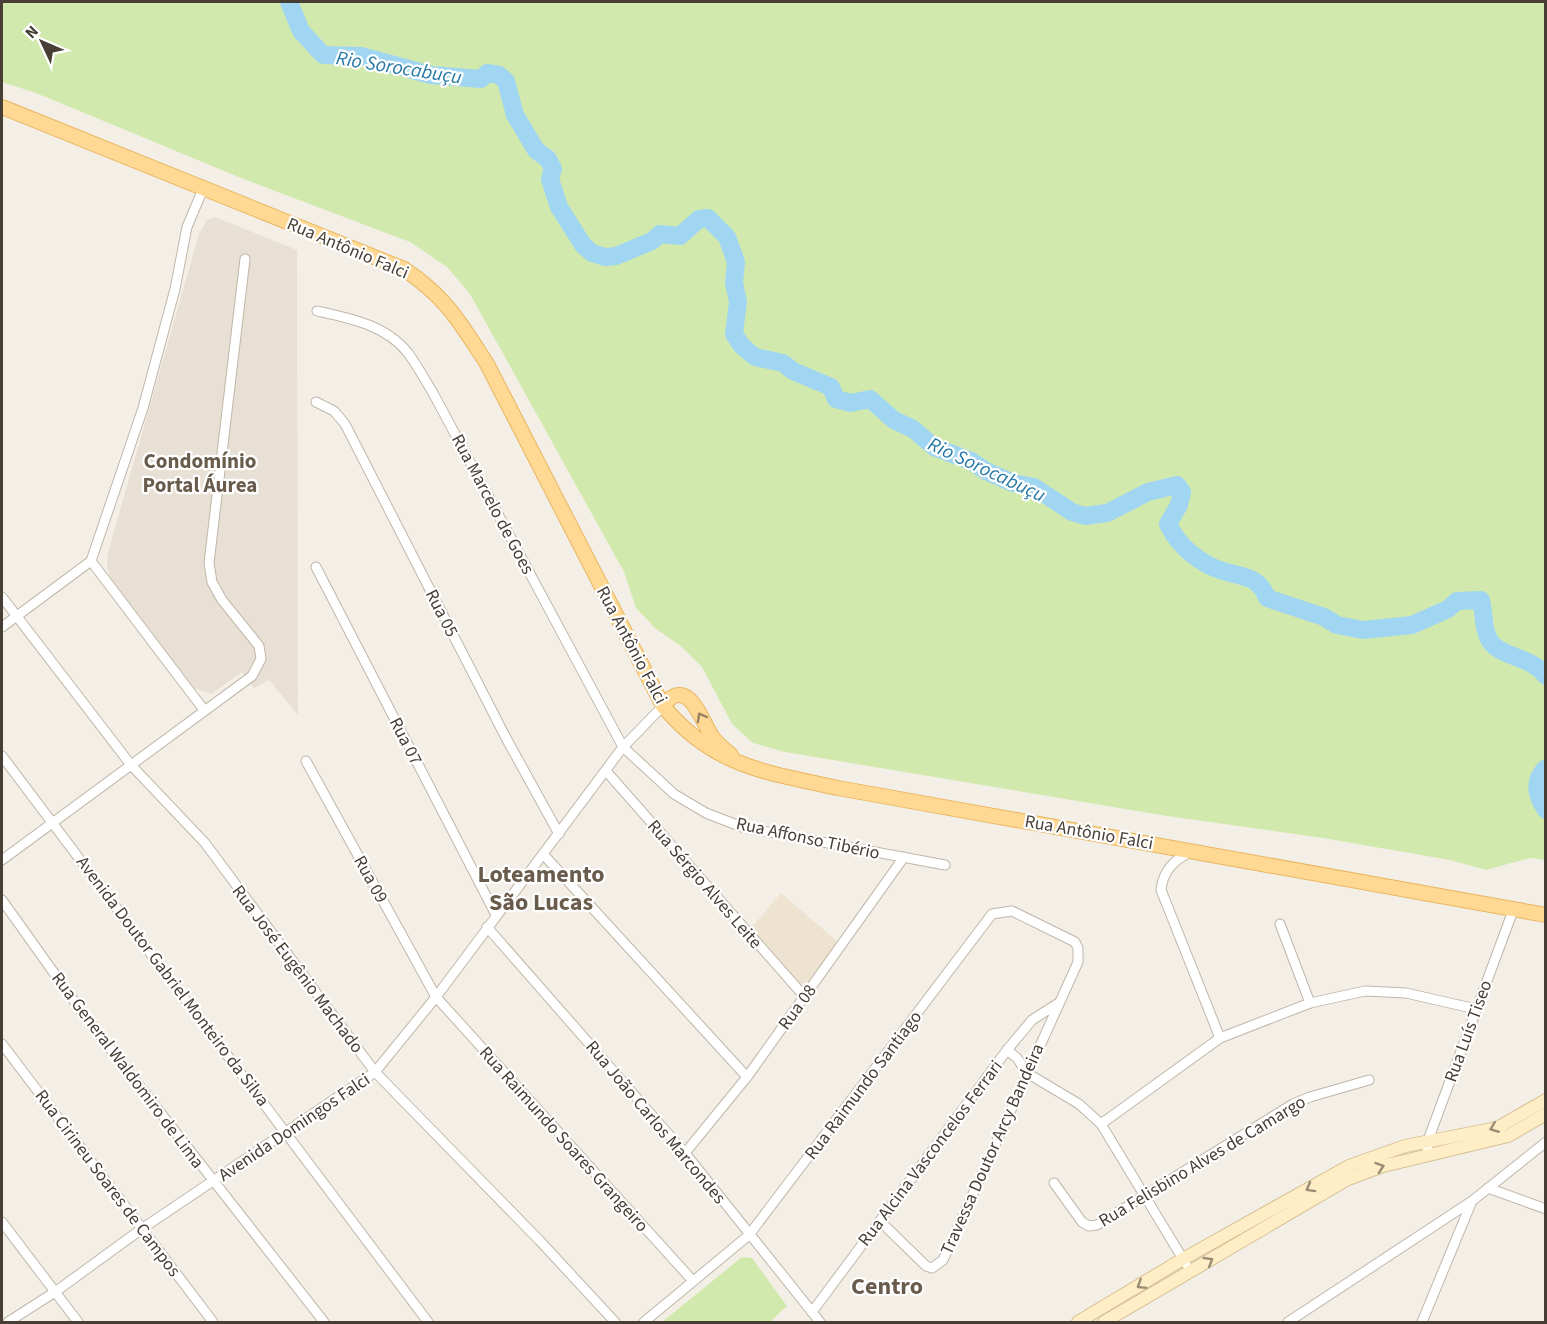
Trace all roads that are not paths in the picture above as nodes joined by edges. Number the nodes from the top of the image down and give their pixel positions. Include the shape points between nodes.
1 (2, 107) edge
2 (203, 189) junction
3 (245, 259) dead end
4 (317, 311) dead end
5 (316, 402) dead end
6 (92, 561) junction
7 (316, 567) dead end
8 (2, 597) edge
9 (16, 616) junction
10 (2, 627) edge
11 (663, 706) junction
12 (204, 710) junction
13 (623, 747) junction
14 (2, 756) edge
15 (306, 761) dead end
16 (131, 765) junction
17 (606, 771) junction
18 (757, 771) junction
19 (53, 822) junction
20 (559, 834) junction
21 (1193, 850) junction
22 (543, 854) junction
23 (904, 857) junction
24 (2, 860) edge
25 (945, 865) dead end
26 (2, 900) edge
27 (1514, 908) junction
28 (496, 915) junction
29 (1545, 915) edge
30 (1280, 924) dead end
31 (487, 927) junction
32 (1078, 962) joint
33 (804, 996) junction
34 (436, 998) junction
35 (1310, 1003) junction
36 (1057, 1004) junction
37 (1476, 1009) junction
38 (1220, 1038) junction
39 (2, 1044) edge
40 (1007, 1050) junction
41 (375, 1072) junction
42 (1027, 1073) junction
43 (747, 1077) junction
44 (1369, 1080) dead end
45 (1545, 1101) edge
46 (1545, 1114) edge
47 (1101, 1124) junction
48 (286, 1131) junction
49 (1545, 1142) edge
50 (1428, 1149) junction
51 (686, 1154) junction
52 (213, 1182) junction
53 (1054, 1183) dead end
54 (1488, 1188) junction
55 (1145, 1196) junction
56 (1472, 1201) junction
57 (1545, 1209) edge
58 (880, 1221) junction
59 (2, 1222) edge
60 (142, 1228) junction
61 (750, 1235) junction
62 (1183, 1258) junction
63 (1191, 1272) junction
64 (693, 1281) junction
65 (55, 1292) junction
66 (812, 1312) junction
67 (1303, 1319) edge
68 (8, 1323) edge
69 (78, 1323) edge
70 (213, 1323) edge
71 (324, 1323) edge
72 (428, 1323) edge
73 (615, 1323) edge
74 (644, 1323) edge
75 (820, 1323) edge
76 (1078, 1323) edge
77 (1104, 1323) edge
78 (1288, 1323) edge
79 (1422, 1323) edge

1 - 2 main road, Rua Antônio Falci
2 - 6 street via 187,227 143,408
2 - 11 main road, Rua Antônio Falci via 404,269 432,288 453,311 487,364
3 - 12 street via 209,563 212,582 259,646 261,659 252,676
4 - 13 street, Rua Marcelo de Goes via 360,320 407,352 433,393
5 - 20 street, Rua 05 via 334,411 345,424
6 - 9 street
6 - 12 street
7 - 28 street, Rua 07
8 - 9 street, Rua José Eugênio Machado
9 - 10 street
9 - 16 street, Rua José Eugênio Machado
11 - 13 street, Avenida Domingos Falci
11 - 18 main road, Rua Antônio Falci via 678,725 712,751
18 -> 11 main road via 714,739 686,696 669,699
12 - 16 street
13 - 17 street, Avenida Domingos Falci
13 - 23 street, Rua Affonso Tibério via 674,794 706,813 742,826
14 - 19 street, Avenida Doutor Gabriel Monteiro da Silva
15 - 34 street, Rua 09
16 - 19 street
16 - 41 street, Rua José Eugênio Machado via 205,843
17 - 20 street, Avenida Domingos Falci
17 - 33 street, Rua Sérgio Alves Leite
18 - 21 main road, Rua Antônio Falci
19 - 24 street
19 - 48 street, Avenida Doutor Gabriel Monteiro da Silva
20 - 22 street, Avenida Domingos Falci
21 - 27 main road, Rua Antônio Falci
21 - 38 street via 1169,868 1161,890
22 - 28 street, Avenida Domingos Falci
22 - 43 street
23 - 25 street, Rua Affonso Tibério
23 - 33 street, Rua 08
26 - 52 street, Rua General Waldomiro de Lima via 84,1015
27 - 29 main road, Rua Antônio Falci
27 - 37 street, Rua Luís Tiseo
28 - 31 street, Avenida Domingos Falci
30 - 35 street
31 - 34 street, Avenida Domingos Falci
31 - 51 street, Rua João Carlos Marcondes
32 - 36 street, Travessa Doutor Arcy Bandeira
32 - 61 street, Rua Raimundo Santiago via 1078,948 1068,937 1012,911 992,914
33 - 43 street, Rua 08
34 - 41 street, Avenida Domingos Falci
34 - 64 street, Rua Raimundo Soares Grangeiro
35 - 37 street via 1365,991 1406,993
35 - 38 street
36 - 40 street, Rua Alcina Vasconcelos Ferrari via 1032,1020
36 - 42 street, Travessa Doutor Arcy Bandeira
37 - 50 street, Rua Luís Tiseo
38 - 47 street
39 - 60 street, Rua Cirineu Soares de Campos
40 - 42 street
40 - 58 street, Rua Alcina Vasconcelos Ferrari
41 - 48 street, Avenida Domingos Falci
41 - 73 street, Rua José Eugênio Machado
42 - 47 street via 1079,1104
42 - 58 street, Travessa Doutor Arcy Bandeira via 943,1260 932,1268 926,1266
43 - 51 street, Rua 08
44 - 55 street, Rua Felisbino Alves de Camargo via 1293,1104
45 -> 50 main road via 1497,1128
46 - 50 main road via 1508,1136
47 - 55 street
48 - 52 street, Avenida Domingos Falci
48 - 72 street, Avenida Doutor Gabriel Monteiro da Silva
49 - 54 street
50 -> 62 main road via 1406,1146 1349,1166
63 -> 50 main road via 1346,1180
51 - 61 street, Rua João Carlos Marcondes
52 - 60 street, Avenida Domingos Falci
52 - 71 street, Rua General Waldomiro de Lima
53 - 55 street, Rua Felisbino Alves de Camargo via 1089,1226
54 - 56 street
54 - 57 street
55 - 62 street
56 - 67 street
56 - 79 street
58 - 66 street, Rua Alcina Vasconcelos Ferrari
59 - 65 street
60 - 65 street, Avenida Domingos Falci
60 - 70 street, Rua Cirineu Soares de Campos
61 - 64 street, Rua Raimundo Santiago
61 - 66 street, Rua João Carlos Marcondes
62 - 63 street
62 -> 76 main road
63 - 77 main road
64 - 74 street, Rua Raimundo Santiago
65 - 68 street, Avenida Domingos Falci
65 - 69 street
66 - 75 street, Rua João Carlos Marcondes
67 - 78 street

